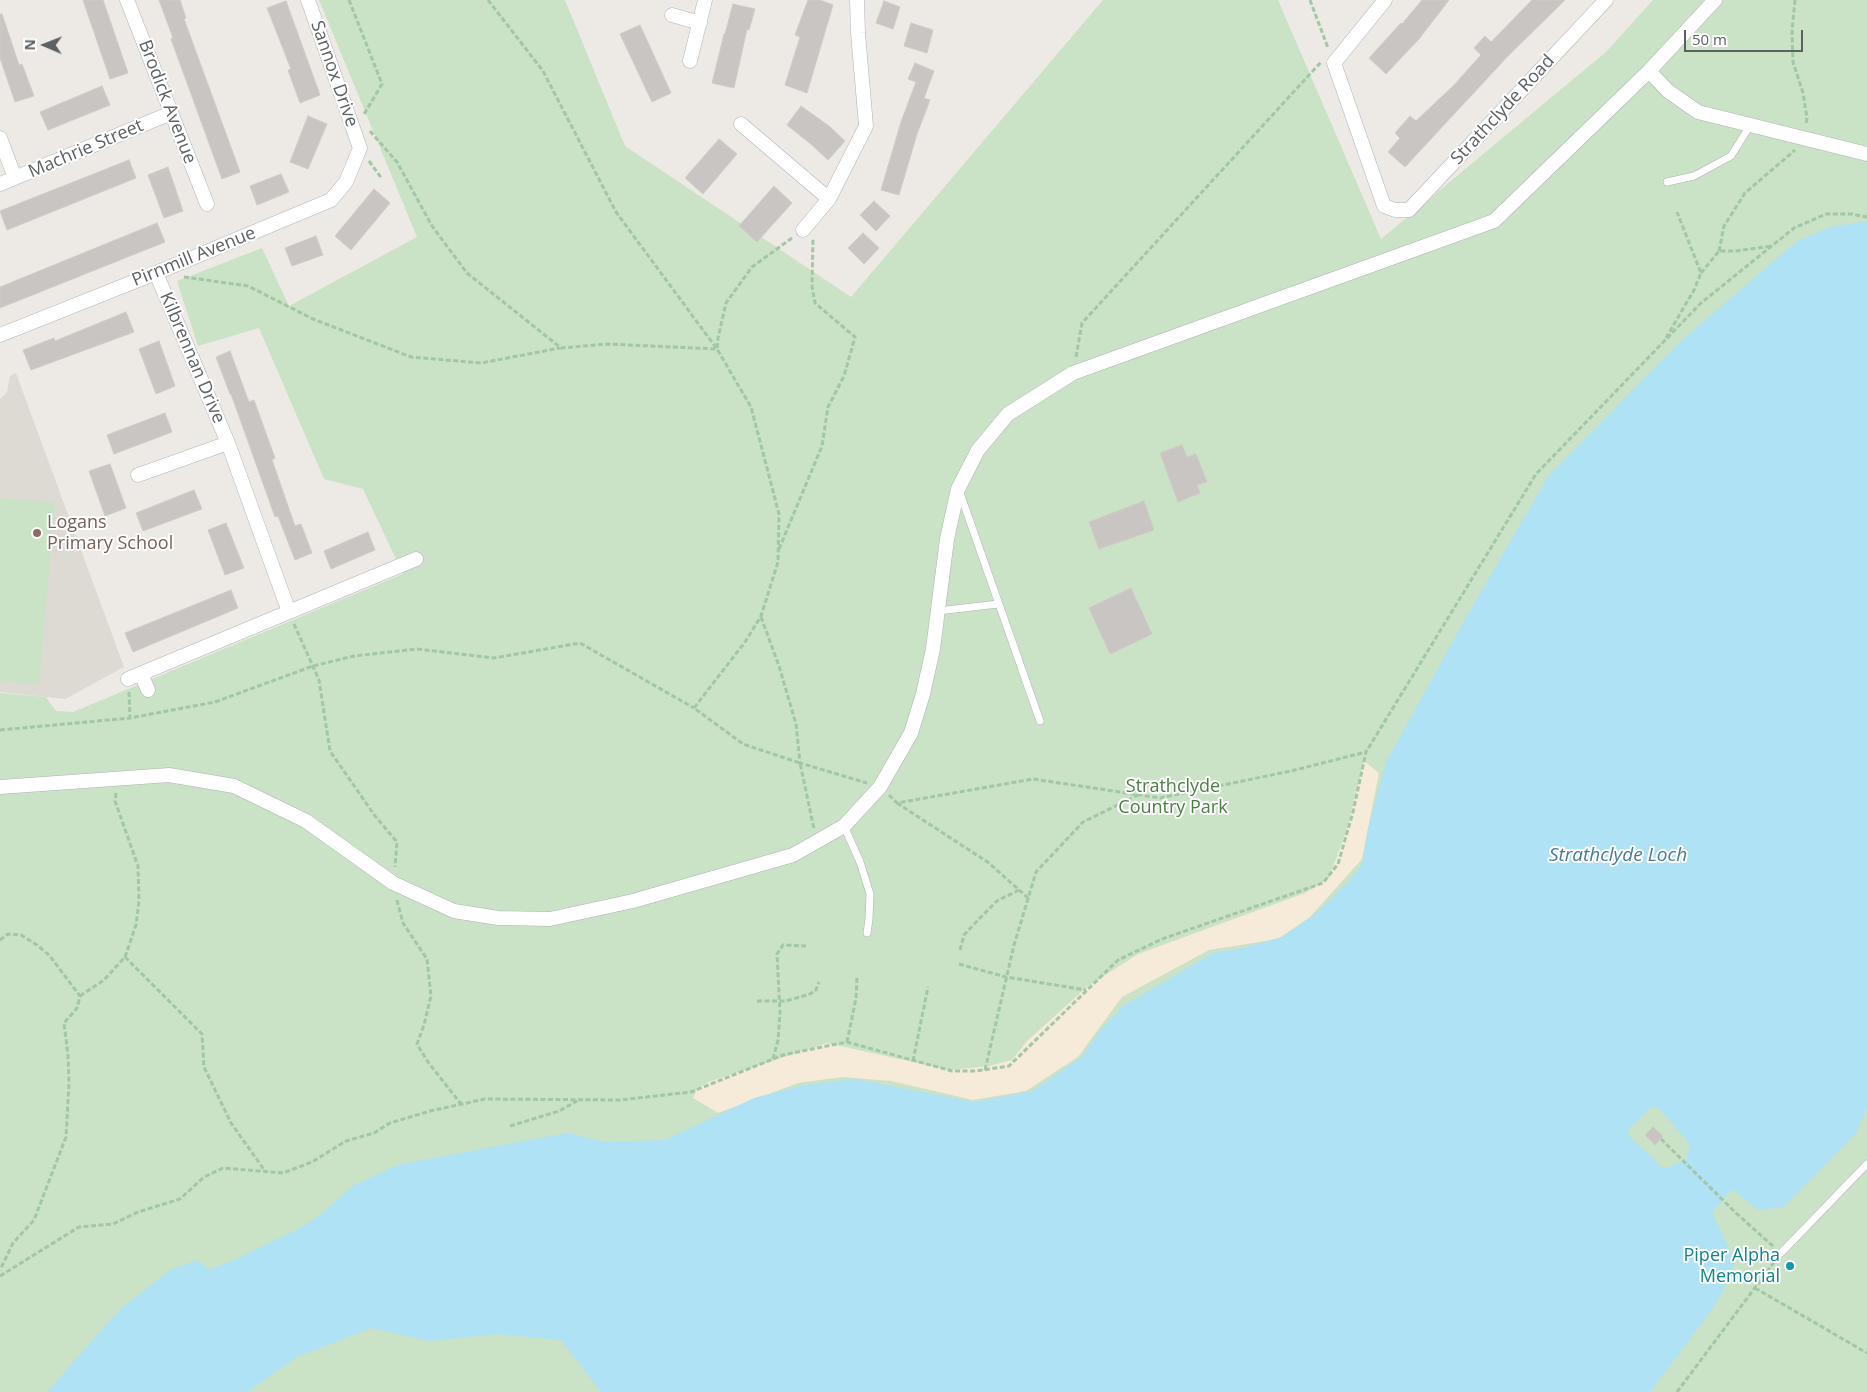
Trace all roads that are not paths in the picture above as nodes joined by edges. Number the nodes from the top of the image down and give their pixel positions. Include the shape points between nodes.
1 (127, 0) edge
2 (308, 0) edge
3 (705, 0) edge
4 (857, 0) edge
5 (1385, 0) edge
6 (1606, 0) edge
7 (1715, 0) edge
8 (672, 15) dead end
9 (700, 23) junction
10 (690, 61) dead end
11 (1649, 71) junction
12 (171, 113) junction
13 (741, 124) dead end
14 (1752, 124) junction
15 (0, 138) edge
16 (360, 148) joint
17 (1867, 154) edge
18 (16, 178) junction
19 (1667, 182) dead end
20 (0, 184) edge
21 (829, 199) junction
22 (207, 204) dead end
23 (806, 227) road end
24 (156, 273) junction
25 (0, 335) edge
26 (228, 443) junction
27 (138, 475) dead end
28 (958, 489) junction
29 (416, 559) dead end
30 (998, 604) junction
31 (289, 612) junction
32 (937, 612) junction
33 (148, 690) dead end
34 (1040, 721) dead end
35 (0, 787) edge
36 (844, 826) junction
37 (867, 933) dead end
38 (1867, 1164) edge
39 (1781, 1253) road end

1 - 12 street, Brodick Avenue
2 - 16 street, Sannox Drive via 353,119
3 - 9 street
4 - 21 street via 866,126
5 - 6 street, Strathclyde Road via 1332,57 1384,206 1409,210
7 - 11 street
8 - 9 street
9 - 10 street
11 - 14 street via 1668,91 1698,112
11 - 28 street via 1494,221 1073,373 1008,414 978,450
12 - 18 street, Machrie Street
12 - 22 street, Brodick Avenue
13 - 21 street
14 - 17 street
14 - 19 lane via 1731,156 1694,176
15 - 18 street
16 - 24 street, Pirnmill Avenue via 346,182 331,200
18 - 20 street, Machrie Street
21 - 23 street
24 - 25 street, Pirnmill Avenue
24 - 26 street, Kilbrennan Drive
26 - 27 street, Kilbrennan Drive
26 - 31 street, Kilbrennan Drive
28 - 30 lane
28 - 32 street
29 - 31 street
30 - 32 lane
30 - 34 lane
31 - 33 street via 135,677
32 - 36 street via 923,694 910,733 880,787
35 - 36 street via 169,775 234,786 306,821 393,883 454,911 498,918 550,919 633,901 793,856
36 - 37 lane via 870,894
38 - 39 lane

